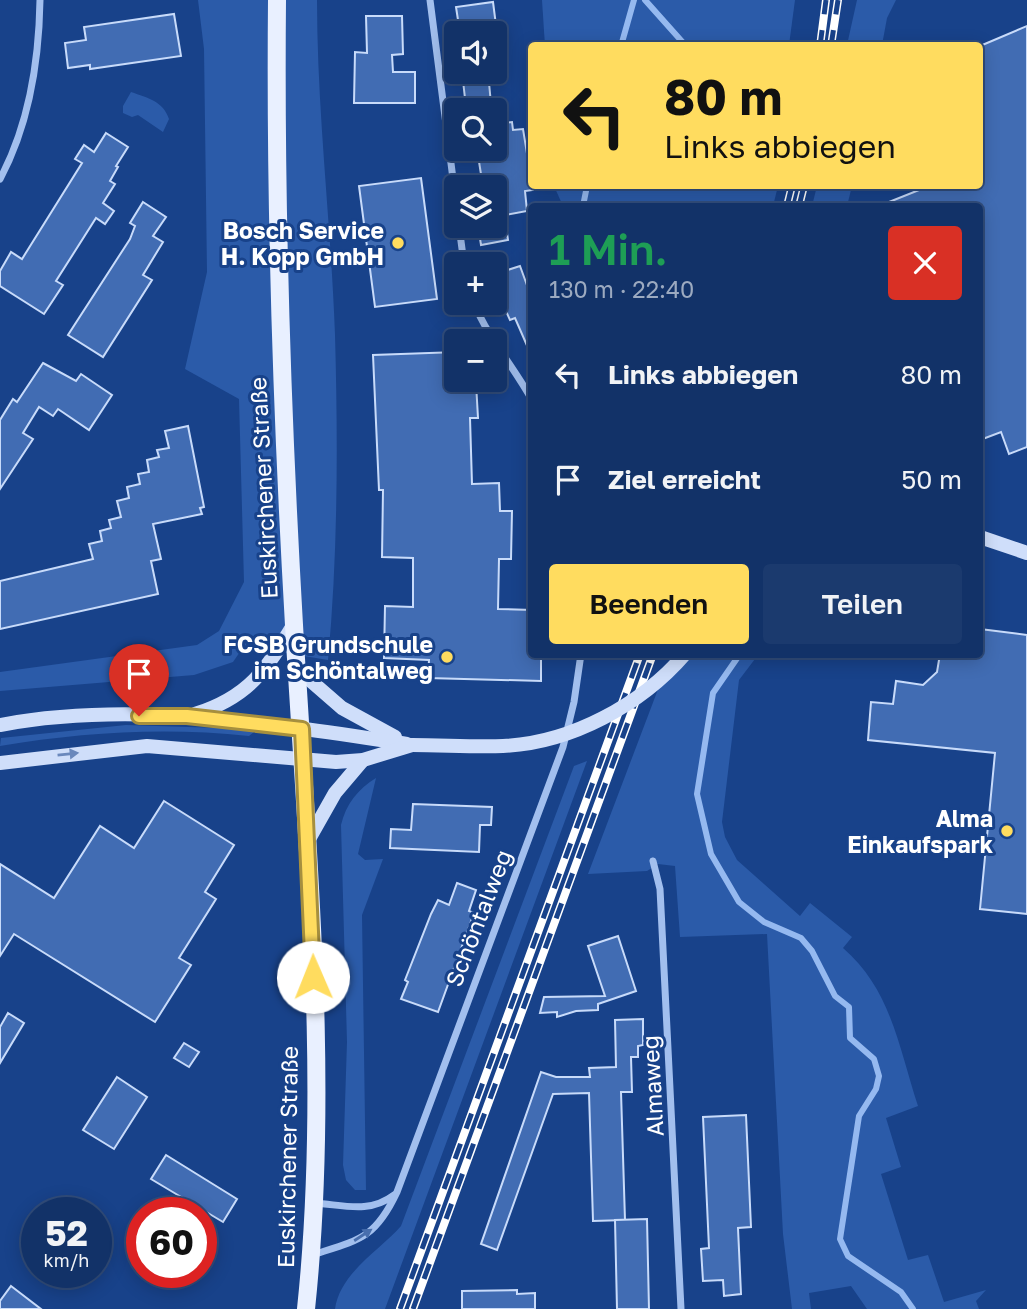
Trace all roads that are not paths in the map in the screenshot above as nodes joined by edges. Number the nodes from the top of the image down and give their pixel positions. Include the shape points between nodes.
1 (40, 0) edge
2 (277, 0) edge
3 (430, 0) edge
4 (452, 175) edge
5 (0, 179) edge
6 (479, 315) edge
7 (528, 392) edge
8 (983, 538) edge
9 (1027, 553) edge
10 (294, 624) junction
11 (580, 658) edge
12 (681, 658) edge
13 (296, 668) junction
14 (187, 716) junction
15 (0, 725) edge
16 (302, 729) junction
17 (412, 745) junction
18 (304, 759) junction
19 (363, 760) junction
20 (0, 763) edge
21 (309, 839) junction
22 (653, 861) dead end
23 (397, 1192) junction
24 (314, 1203) junction
25 (310, 1255) junction
26 (306, 1309) edge
27 (681, 1309) edge

1 - 5 street via 31,92 11,159
2 - 10 main road, Euskirchener Straße via 275,151
3 - 4 street
6 - 7 street
8 - 9 main road
10 - 13 main road, Euskirchener Straße
10 - 14 main road via 252,685 224,704
11 - 23 street, Schöntalweg via 563,747
12 - 17 main road, bridge via 629,704 561,737 506,746
13 - 16 main road, Euskirchener Straße
13 - 17 main road via 342,708
14 - 15 main road via 67,717
14 - 16 main road
16 - 17 main road
16 - 18 main road, Euskirchener Straße
17 - 19 main road
18 - 19 main road
20 -> 18 main road via 147,746
18 - 21 main road, Euskirchener Straße
19 - 21 main road via 335,793
21 - 24 main road, Euskirchener Straße via 316,1088
22 - 27 street, Almaweg via 660,889
23 - 24 street via 380,1205 365,1207
25 -> 23 street, Schöntalweg via 360,1240 384,1219
24 - 25 main road, Euskirchener Straße
25 - 26 main road, Euskirchener Straße

